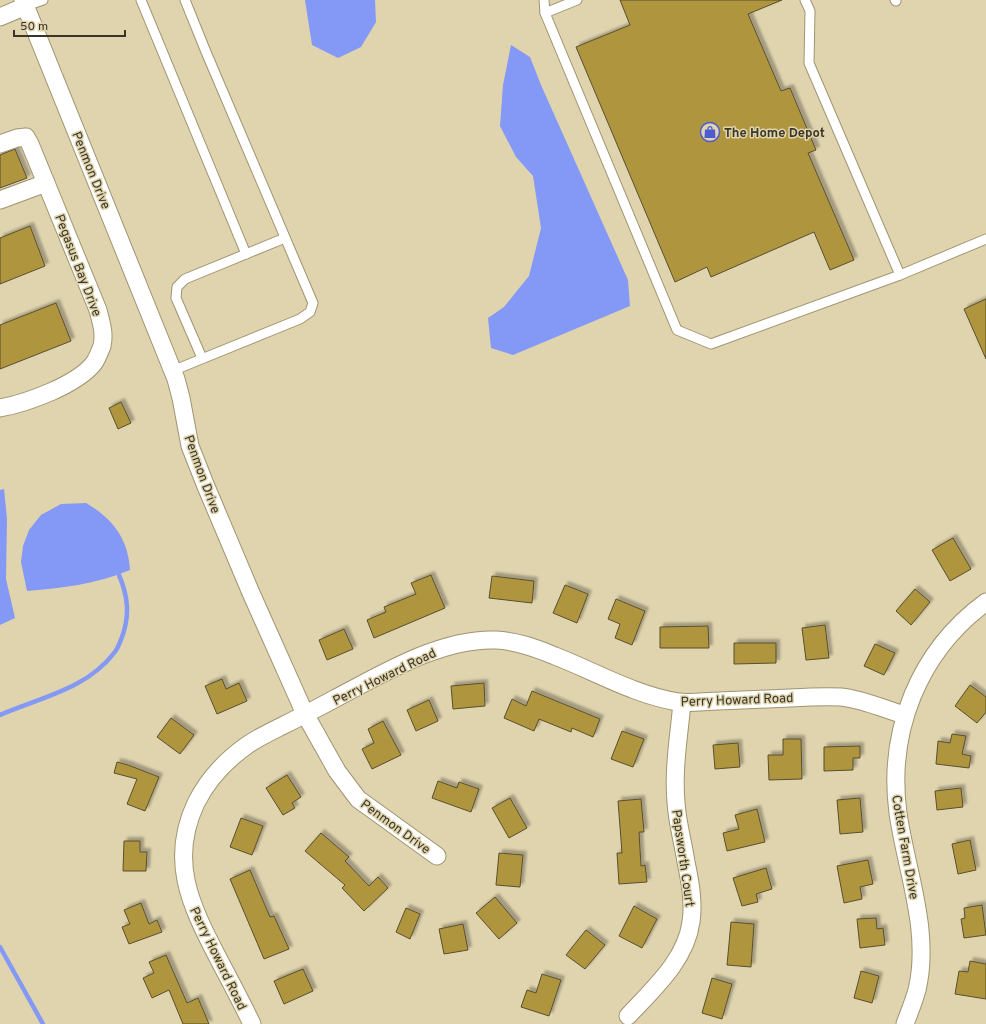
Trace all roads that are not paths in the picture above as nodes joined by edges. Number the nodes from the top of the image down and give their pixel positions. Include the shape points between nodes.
1 (43, 0) edge
2 (141, 0) edge
3 (185, 0) edge
4 (544, 0) edge
5 (577, 0) edge
6 (804, 0) edge
7 (25, 3) edge
8 (545, 14) junction
9 (0, 17) edge
10 (0, 144) edge
11 (46, 183) junction
12 (0, 200) edge
13 (285, 238) junction
14 (986, 239) edge
15 (246, 254) junction
16 (900, 275) junction
17 (202, 358) junction
18 (172, 371) junction
19 (0, 408) edge
20 (986, 602) edge
21 (682, 702) junction
22 (306, 714) junction
23 (904, 715) junction
24 (437, 856) dead end
25 (628, 1016) dead end
26 (252, 1024) edge
27 (905, 1024) edge

1 - 7 lane
2 - 15 lane
3 - 13 lane
4 - 8 lane
5 - 8 lane
6 - 16 lane via 810,11 809,63
7 - 9 street
7 - 18 street, Penmon Drive
8 - 16 lane via 677,330 711,344
10 - 11 street, Pegasus Bay Drive via 26,137
11 - 12 street
11 - 19 street, Pegasus Bay Drive via 98,310 103,328 102,346 95,363 80,376 54,390
13 - 15 lane
13 - 17 lane via 313,303 310,312 300,319
14 - 16 lane
15 - 17 lane via 185,279 177,287 176,298
17 - 18 lane
18 - 22 street, Penmon Drive via 182,398 190,446 200,472
20 - 23 street, Cotten Farm Drive via 956,628 939,649 926,667
21 - 22 street, Perry Howard Road via 655,698 529,646 496,640 448,646 424,654
21 - 23 street, Perry Howard Road via 838,697 850,698
21 - 25 street, Papsworth Court via 676,803 690,886 692,922 676,962
22 - 24 street, Penmon Drive via 337,770 358,799
22 - 26 street, Perry Howard Road via 249,744 220,768 199,797 191,814 184,841 185,876 195,912
23 - 27 street, Cotten Farm Drive via 896,762 896,788 920,934 917,989

